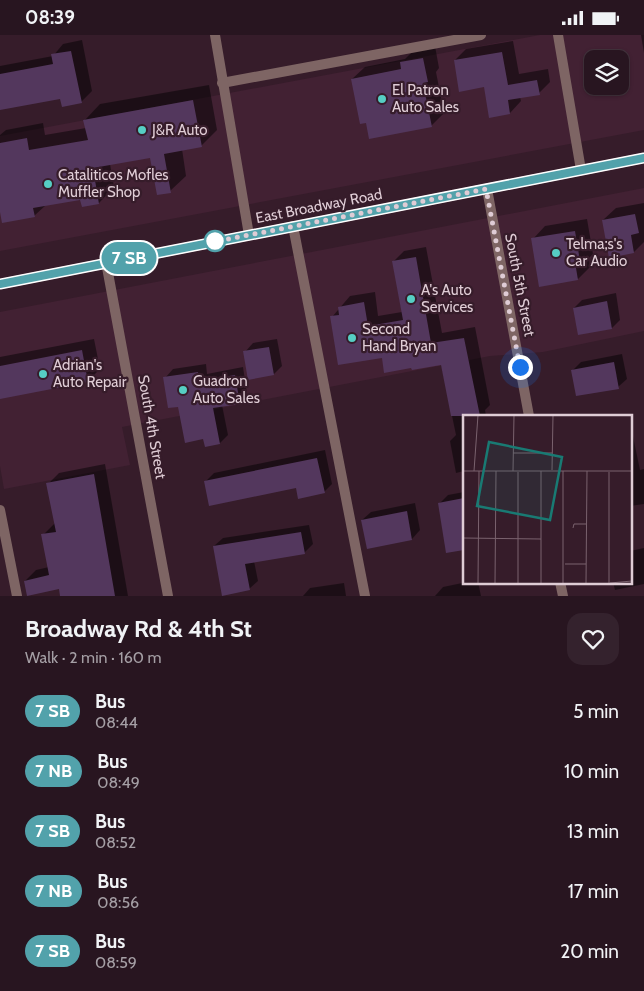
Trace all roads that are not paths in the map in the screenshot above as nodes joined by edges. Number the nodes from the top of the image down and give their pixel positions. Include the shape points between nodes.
1 (214, 35) edge
2 (481, 35) edge
3 (558, 35) edge
4 (222, 83) junction
5 (644, 158) edge
6 (581, 170) junction
7 (486, 189) junction
8 (293, 226) junction
9 (249, 235) junction
10 (106, 263) junction
11 (0, 284) edge
12 (529, 415) edge
13 (0, 510) edge
14 (560, 583) edge
15 (16, 596) edge
16 (168, 596) edge
17 (365, 596) edge
18 (563, 596) edge

1 - 4 street
2 - 4 street
3 - 6 street
4 - 9 street
5 - 6 main road, East Broadway Road
6 - 7 main road, East Broadway Road
7 - 8 main road, East Broadway Road
7 - 12 street, South 5th Street
8 - 9 main road, East Broadway Road
8 - 17 street
9 - 10 main road, East Broadway Road
10 - 11 main road, East Broadway Road
10 - 16 street, South 4th Street
13 - 15 street
14 - 18 street

